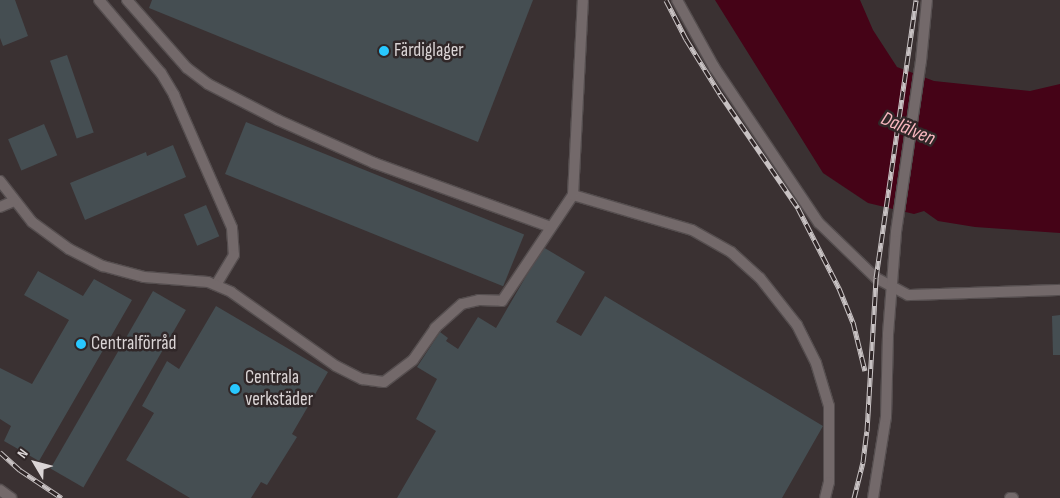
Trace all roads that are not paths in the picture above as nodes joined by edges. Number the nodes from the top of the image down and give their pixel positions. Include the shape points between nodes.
1 (99, 0) edge
2 (127, 0) edge
3 (583, 0) edge
4 (677, 0) edge
5 (927, 0) edge
6 (0, 180) edge
7 (573, 194) junction
8 (14, 201) junction
9 (0, 207) edge
10 (551, 227) junction
11 (216, 286) junction
12 (892, 287) junction
13 (1060, 290) edge
14 (0, 490) edge
15 (11, 498) edge
16 (824, 498) edge
17 (873, 498) edge

1 - 11 lane via 161,73 174,95 232,228 234,255
2 - 10 lane via 187,68 208,84 374,163
3 - 7 lane
4 - 12 lane via 714,67 819,222 876,278
5 - 12 lane via 896,232
6 - 8 lane
7 - 10 lane
7 - 16 lane via 692,230 731,252 760,278 797,324 816,363 829,406 829,482
8 - 9 lane
8 - 11 lane via 32,222 69,249 103,266 144,277 208,282
10 - 11 lane via 502,300 462,304 435,328 413,360 384,382 362,379 336,366 231,292
12 - 13 lane via 908,295
12 - 17 lane via 886,417
14 - 15 lane

